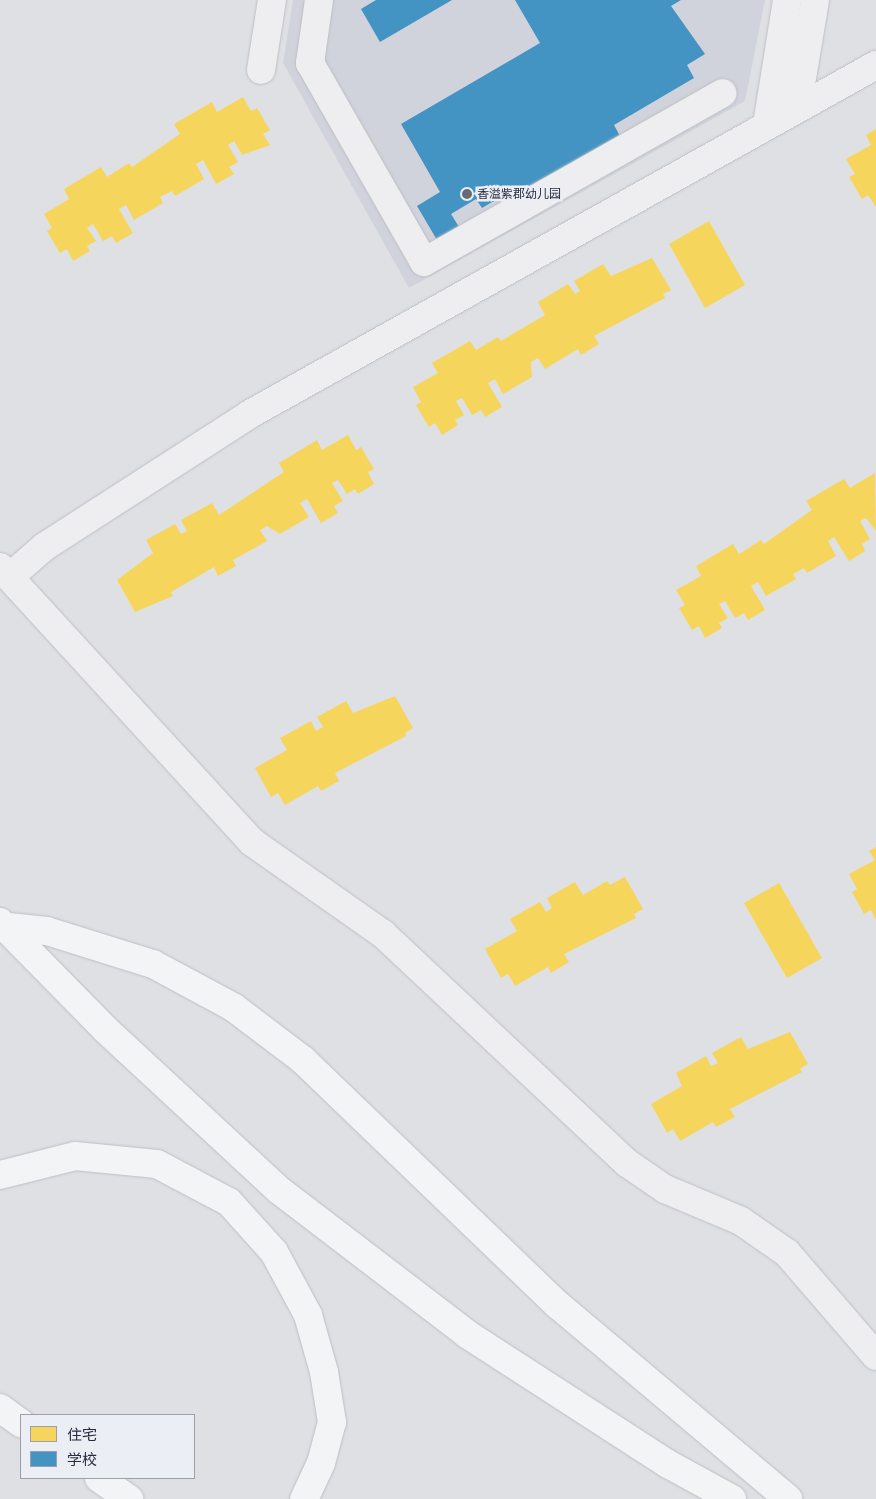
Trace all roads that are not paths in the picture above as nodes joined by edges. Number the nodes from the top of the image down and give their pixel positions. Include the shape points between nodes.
1 (272, 0) edge
2 (319, 0) edge
3 (787, 0) edge
4 (815, 0) edge
5 (876, 64) edge
6 (261, 70) dead end
7 (722, 93) dead end
8 (797, 108) junction
9 (767, 125) junction
10 (6, 571) edge
11 (0, 922) edge
12 (0, 926) edge
13 (0, 1175) edge
14 (876, 1356) edge
15 (0, 1408) edge
16 (20, 1422) edge
17 (100, 1479) edge
18 (129, 1499) edge
19 (304, 1499) edge
20 (732, 1499) edge
21 (788, 1499) edge

1 - 6 lane
2 - 7 lane via 310,62 424,262
3 - 9 lane
4 - 8 lane
5 - 8 lane
8 - 9 lane
9 - 10 lane via 250,414
10 - 14 lane via 252,842 383,934 627,1163 666,1190 741,1221 787,1253
11 - 20 highway via 105,1029 280,1191 467,1334 668,1464
12 - 21 highway via 47,931 153,964 234,1007 303,1060 558,1305 693,1424
13 - 19 highway via 74,1156 157,1164 229,1202 274,1252 308,1315 324,1372 332,1422 321,1463
15 - 16 highway
17 - 18 highway

